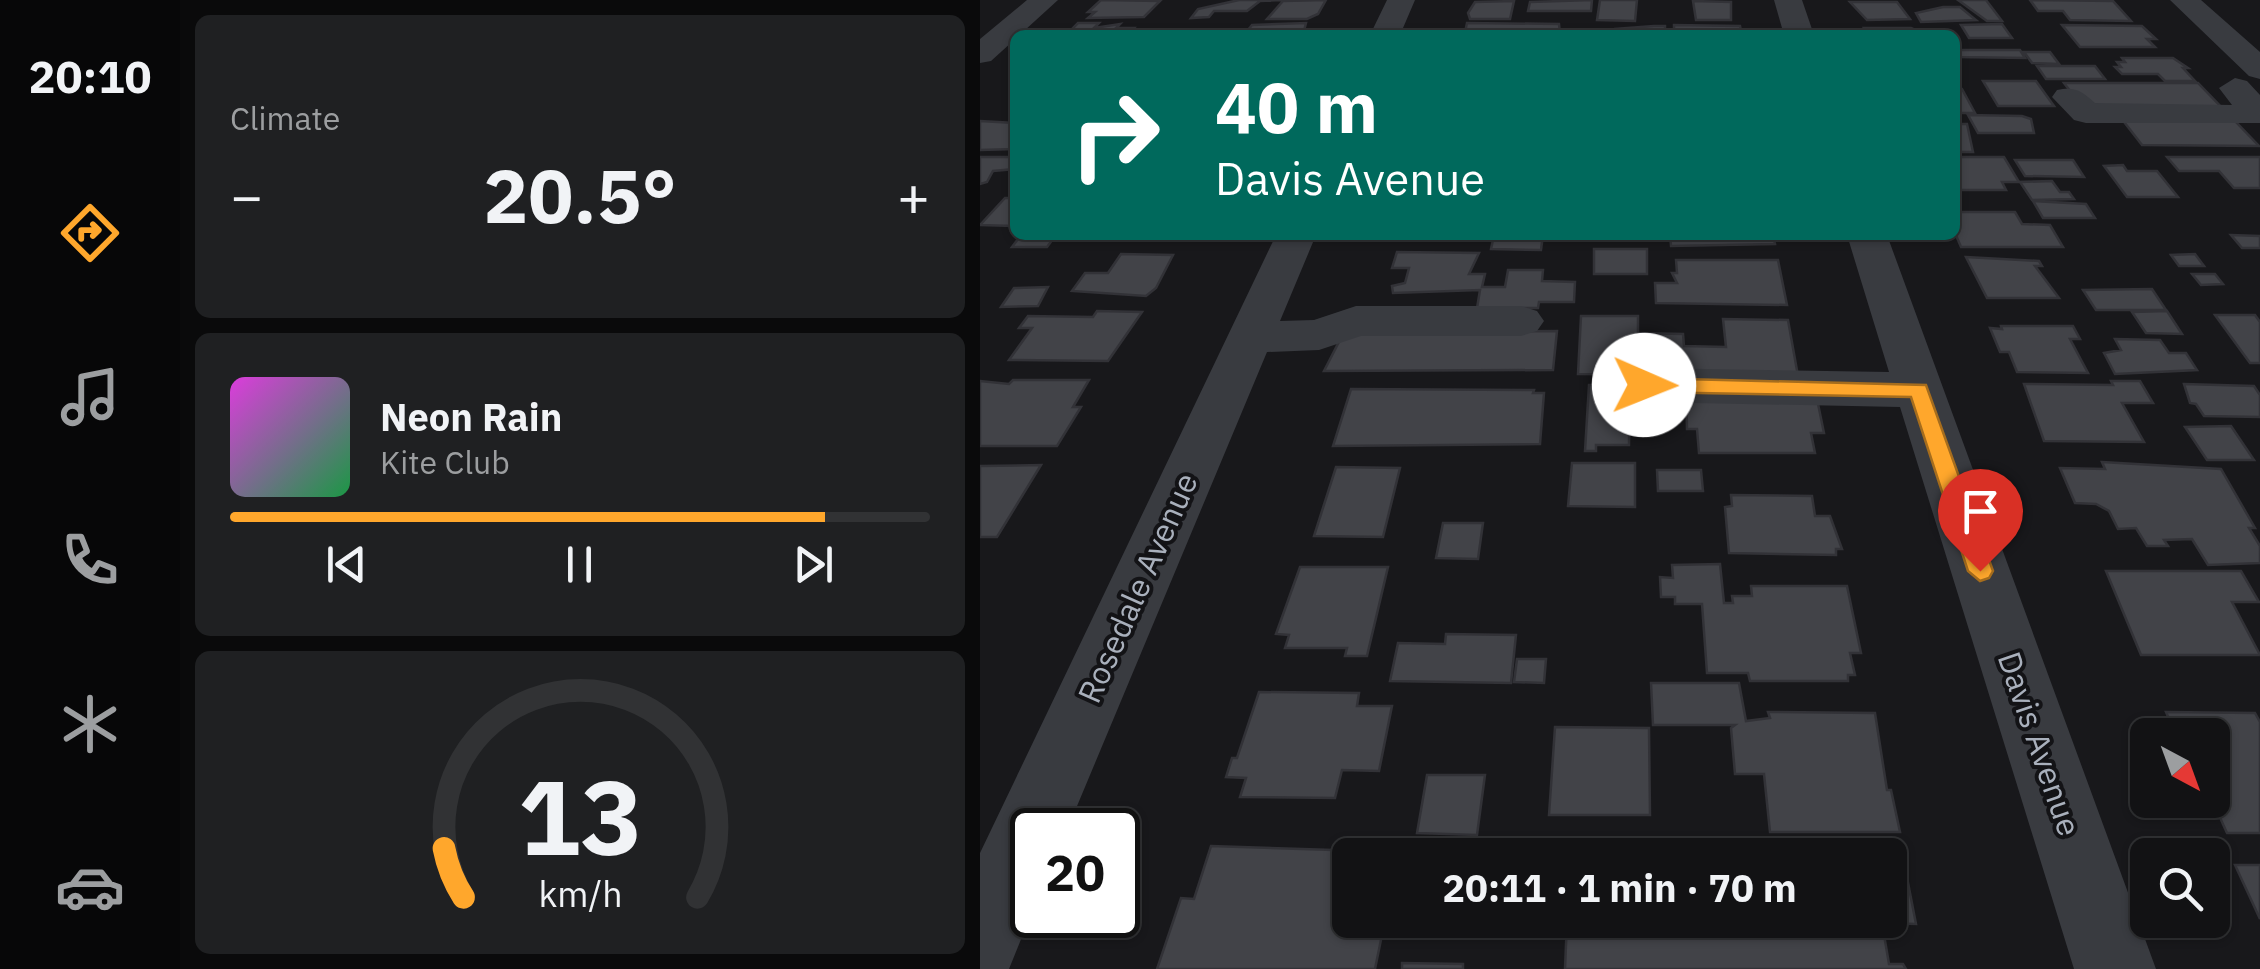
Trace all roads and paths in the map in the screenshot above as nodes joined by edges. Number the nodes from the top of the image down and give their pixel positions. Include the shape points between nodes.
1 (1044, 0) edge
2 (1401, 0) edge
3 (1788, 0) edge
4 (2184, 0) edge
5 (1387, 30) edge
6 (1798, 30) edge
7 (980, 54) edge
8 (2250, 90) edge
9 (2069, 97) dead end
10 (1294, 240) edge
11 (1869, 240) edge
12 (1521, 322) dead end
13 (1250, 338) junction
14 (1644, 385) dead end
15 (1919, 390) junction
16 (980, 941) edge
17 (2115, 969) edge

1 - 7 street
2 - 5 street
3 - 6 street
4 - 8 street
8 - 9 street via 2256,111 2251,115 2086,113
10 - 13 street, Rosedale Avenue
11 - 15 street, Davis Avenue
12 - 13 street via 1356,321 1319,334
13 - 16 street, Rosedale Avenue
14 - 15 street
15 - 17 street, Davis Avenue

